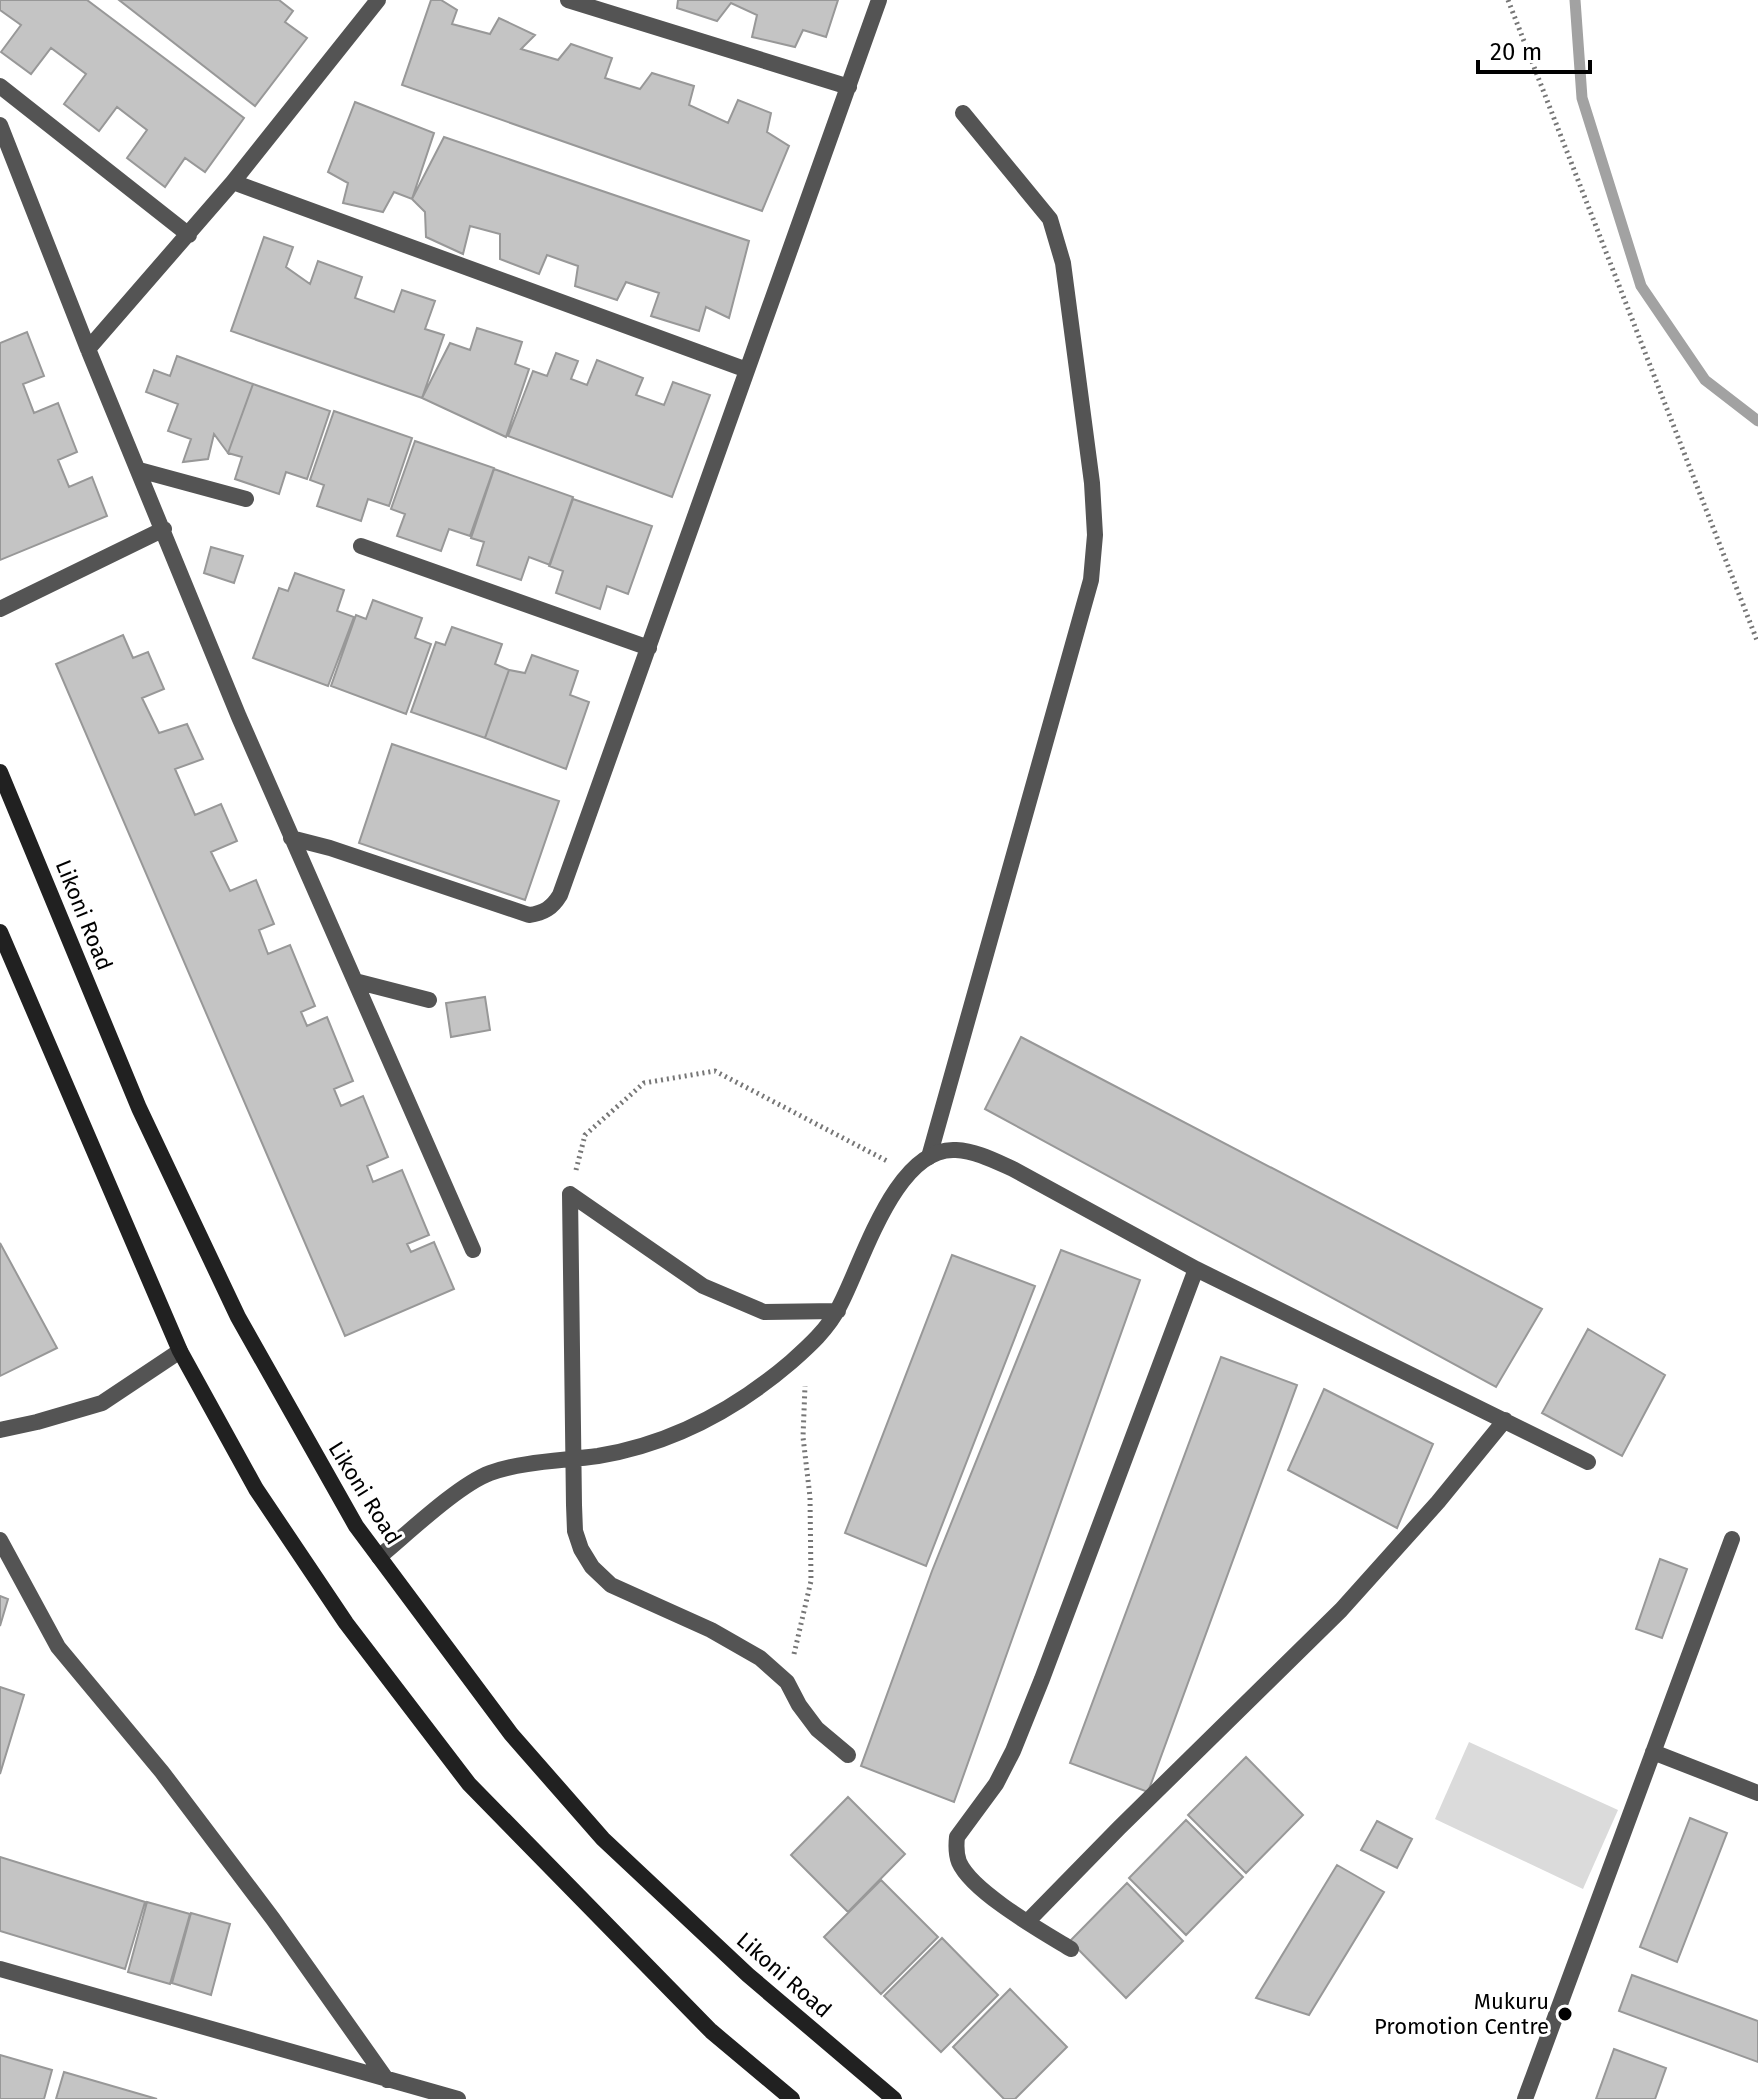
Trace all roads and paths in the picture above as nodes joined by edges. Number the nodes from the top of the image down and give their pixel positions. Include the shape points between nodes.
1 (568, 0) edge
2 (879, 0) edge
3 (1508, 0) edge
4 (373, 2) edge
5 (0, 86) edge
6 (849, 87) junction
7 (963, 113) dead end
8 (0, 125) edge
9 (233, 182) junction
10 (189, 235) junction
11 (88, 349) junction
12 (747, 370) junction
13 (139, 470) junction
14 (246, 499) dead end
15 (164, 529) junction
16 (361, 546) dead end
17 (0, 609) edge
18 (1758, 643) edge
19 (649, 648) junction
20 (0, 772) edge
21 (291, 838) junction
22 (0, 932) edge
23 (355, 981) junction
24 (429, 1000) dead end
25 (929, 1157) junction
26 (909, 1173) junction
27 (570, 1194) junction
28 (473, 1250) dead end
29 (1196, 1269) junction
30 (838, 1311) junction
31 (812, 1343) junction
32 (180, 1351) junction
33 (1505, 1420) junction
34 (0, 1430) edge
35 (574, 1458) junction
36 (1588, 1462) dead end
37 (1732, 1539) dead end
38 (0, 1540) edge
39 (379, 1557) junction
40 (787, 1682) junction
41 (1653, 1752) junction
42 (848, 1755) dead end
43 (1758, 1793) edge
44 (1027, 1922) junction
45 (1071, 1949) dead end
46 (0, 1969) edge
47 (387, 2080) junction
48 (458, 2099) edge
49 (792, 2099) edge
50 (894, 2099) edge
51 (1525, 2099) edge

1 - 6 street
2 - 6 street
3 - 18 path
4 - 9 street
5 - 10 street
6 - 12 street
7 - 25 street via 1050,219 1063,263 1095,535 1091,580
8 - 11 street
9 - 10 street
9 - 12 street
10 - 11 street
11 - 13 street
12 - 19 street
13 - 14 street
13 - 15 street
15 - 17 street
15 - 21 street
16 - 19 street
19 - 21 street via 560,895 546,911 529,915
20 - 39 main road, Likoni Road via 139,1108 238,1317 356,1526
21 - 23 street
22 - 32 main road
23 - 24 street
23 - 28 street
25 - 26 street
25 - 29 street via 954,1149 983,1155
26 - 27 path via 715,1071 644,1083 585,1135
26 - 30 street via 880,1215
27 - 30 street via 703,1286 764,1312
27 - 35 street
29 - 33 street
29 - 44 street via 1013,1751 957,1837 960,1864 968,1876
30 - 31 street
31 - 35 street via 721,1413 637,1447
31 - 40 path via 803,1437 811,1581
32 - 34 street via 102,1403
32 - 49 main road via 256,1489 346,1623 469,1784 711,2031
33 - 36 street
33 - 44 street via 1341,1610
35 - 39 street via 488,1473
35 - 40 street via 575,1531 592,1567 611,1585 736,1643
37 - 41 street
38 - 47 street via 58,1647 162,1772
39 - 50 main road, Likoni Road via 511,1734 603,1839 748,1975
40 - 42 street via 817,1729
41 - 43 street
41 - 51 street
44 - 45 street
46 - 47 street
47 - 48 street

